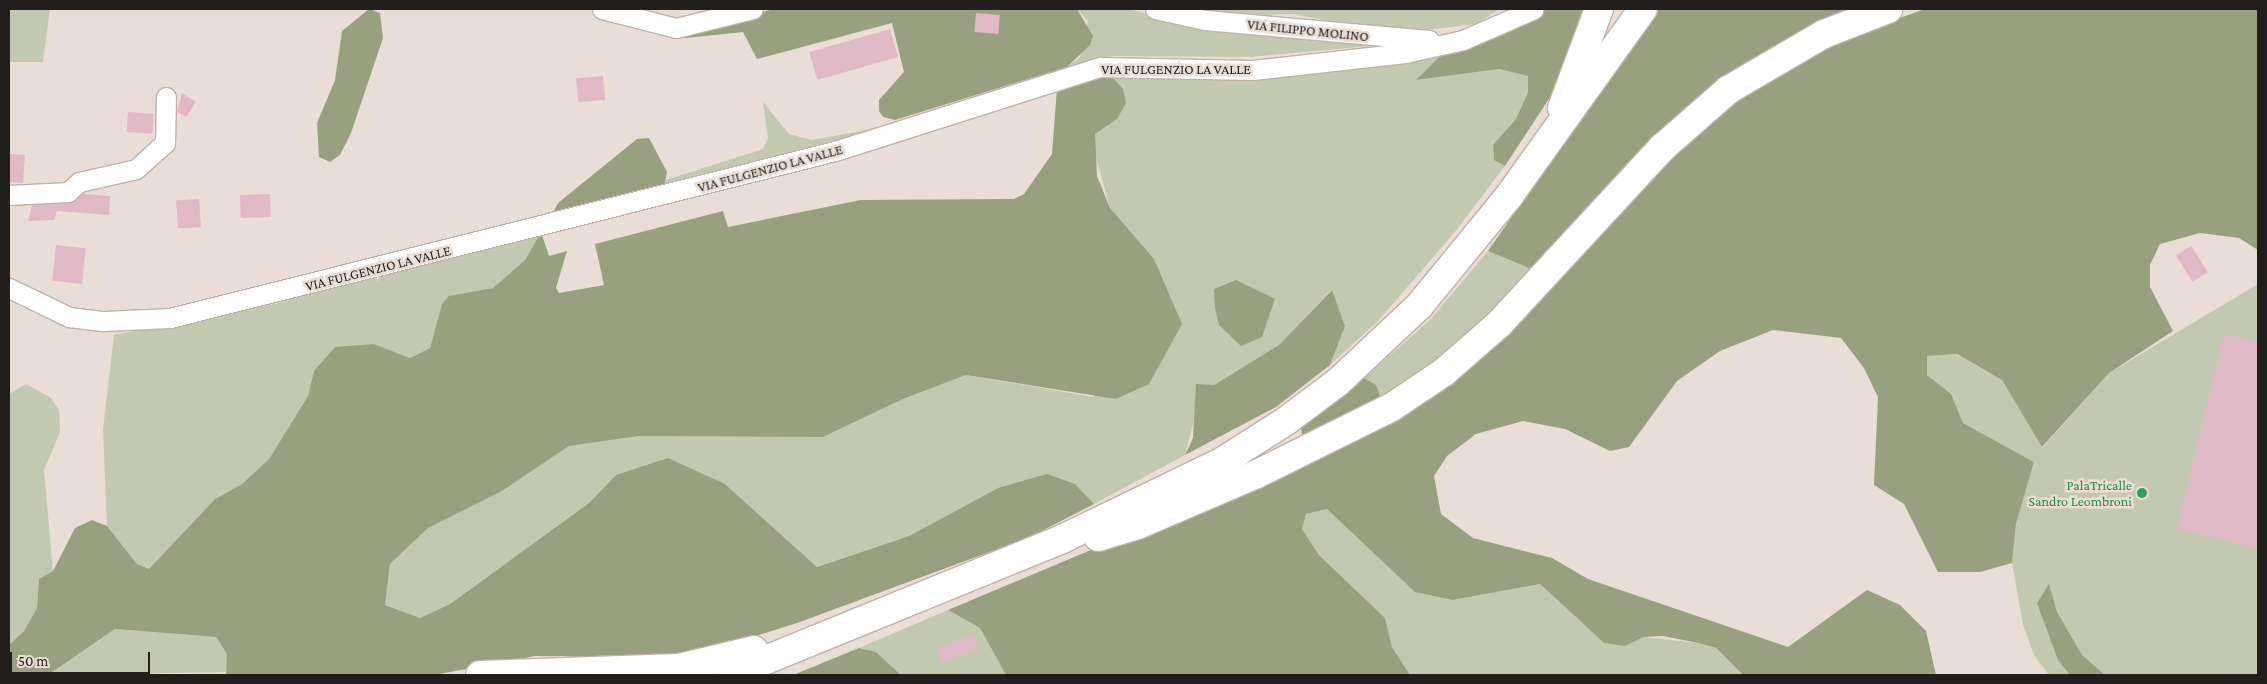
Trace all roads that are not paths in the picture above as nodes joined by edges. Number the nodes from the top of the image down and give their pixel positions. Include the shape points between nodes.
1 (602, 9) edge
2 (752, 9) edge
3 (1155, 9) edge
4 (1534, 9) edge
5 (1599, 9) edge
6 (1643, 9) edge
7 (1888, 9) edge
8 (1463, 40) junction
9 (166, 97) dead end
10 (1558, 129) junction
11 (9, 195) edge
12 (9, 288) edge
13 (1003, 565) junction
14 (806, 647) junction
15 (480, 675) edge
16 (729, 675) edge

1 - 2 street via 676,28
3 - 8 street, VIA FILIPPO MOLINO via 1205,20 1388,39
4 - 8 street, VIA FULGENZIO LA VALLE
5 - 10 highway via 1565,95
6 - 10 highway
7 - 13 highway via 1824,34 1728,90 1662,148 1499,324 1444,372 1392,407 1327,443 1138,525
8 - 12 street, VIA FULGENZIO LA VALLE via 1405,53 1253,70 1100,67 825,154 170,318 104,321 69,317
9 - 11 street via 165,142 136,169 79,182 68,192
10 - 13 highway via 1419,306 1338,382 1223,461
13 - 14 highway
14 - 15 highway via 750,650 678,668
14 - 16 highway

